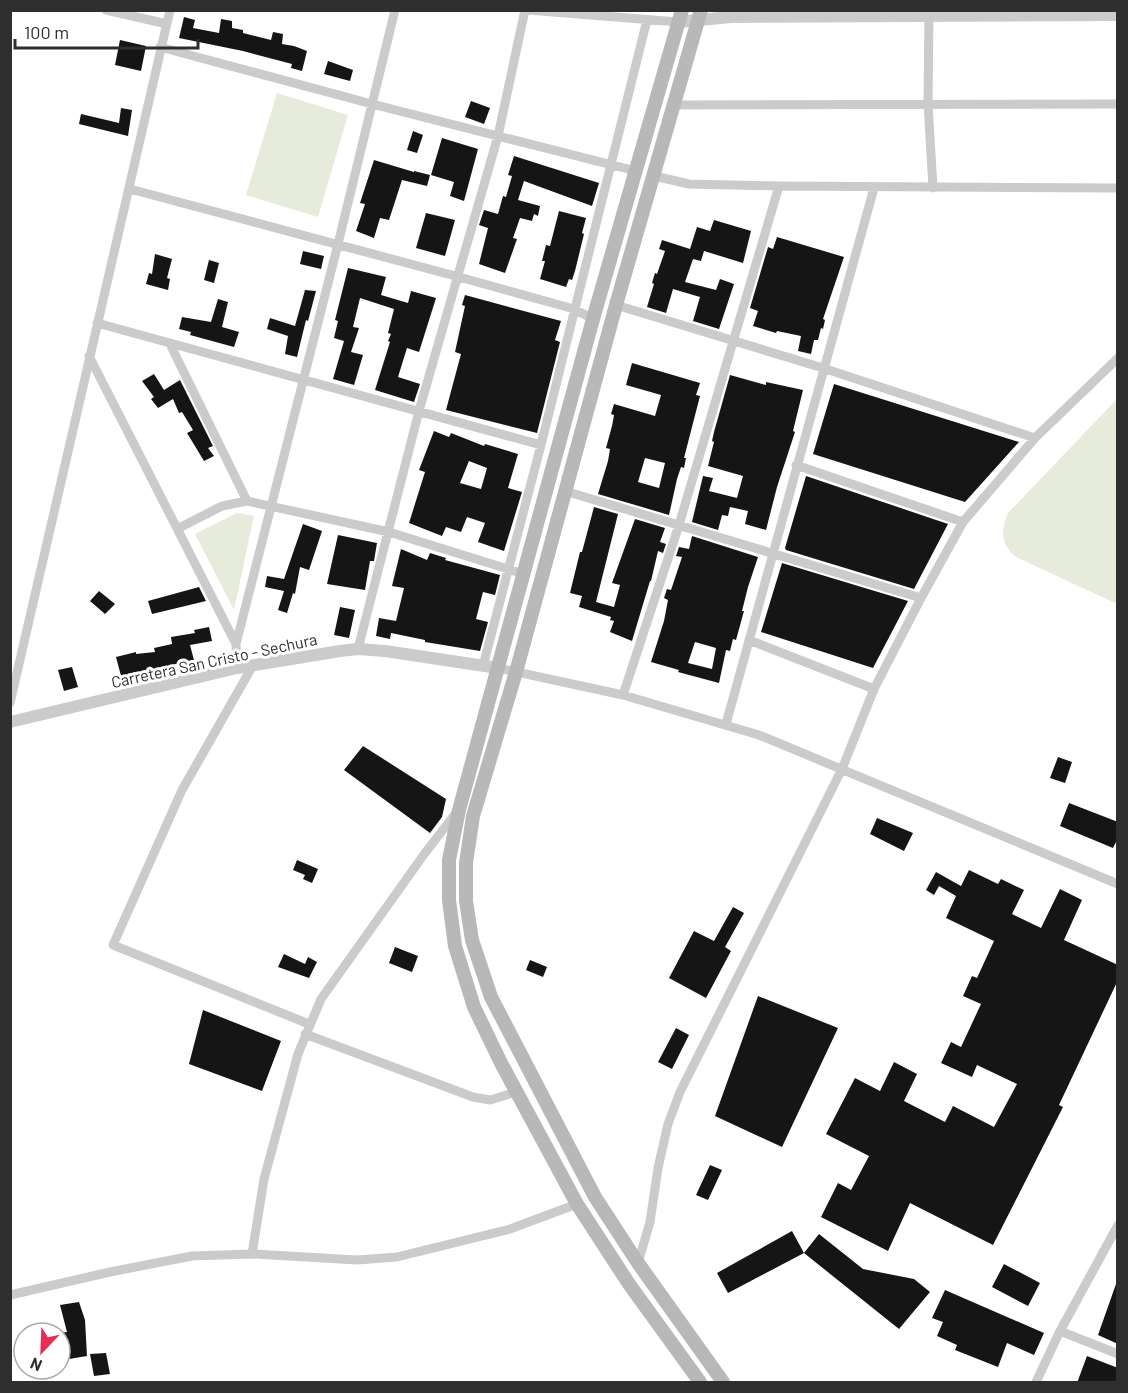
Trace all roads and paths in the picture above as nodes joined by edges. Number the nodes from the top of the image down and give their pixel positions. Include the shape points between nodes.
1 (106, 10) edge
2 (170, 10) edge
3 (395, 10) edge
4 (526, 10) edge
5 (929, 13) edge
6 (950, 13) edge
7 (699, 14) edge
8 (732, 14) edge
9 (1118, 15) edge
10 (680, 16) edge
11 (646, 20) junction
12 (167, 24) junction
13 (160, 47) junction
14 (372, 104) junction
15 (928, 104) junction
16 (1118, 104) edge
17 (675, 105) junction
18 (498, 136) junction
19 (610, 163) junction
20 (636, 171) junction
21 (654, 176) junction
22 (779, 186) junction
23 (874, 188) junction
24 (933, 188) junction
25 (1118, 188) edge
26 (130, 189) junction
27 (338, 244) junction
28 (459, 277) junction
29 (616, 305) junction
30 (574, 309) junction
31 (593, 319) junction
32 (96, 323) junction
33 (733, 341) junction
34 (170, 344) junction
35 (89, 356) junction
36 (1118, 358) edge
37 (823, 368) junction
38 (303, 381) junction
39 (418, 411) junction
40 (1035, 438) junction
41 (541, 445) junction
42 (796, 465) junction
43 (565, 491) junction
44 (247, 501) junction
45 (271, 505) junction
46 (963, 522) junction
47 (679, 525) junction
48 (178, 528) junction
49 (389, 532) junction
50 (773, 553) junction
51 (508, 569) junction
52 (524, 574) junction
53 (921, 598) junction
54 (749, 640) junction
55 (236, 644) junction
56 (358, 650) junction
57 (483, 666) junction
58 (252, 667) junction
59 (237, 668) junction
60 (498, 668) junction
61 (516, 672) junction
62 (874, 689) junction
63 (623, 695) junction
64 (10, 703) edge
65 (10, 722) edge
66 (726, 724) junction
67 (842, 769) junction
68 (459, 810) junction
69 (1118, 884) edge
70 (309, 1024) junction
71 (305, 1034) junction
72 (516, 1092) junction
73 (577, 1204) junction
74 (1118, 1225) edge
75 (252, 1254) junction
76 (638, 1263) junction
77 (10, 1295) edge
78 (1060, 1331) junction
79 (1118, 1354) edge
80 (700, 1383) edge
81 (723, 1383) edge
82 (1036, 1383) edge

1 - 12 street
2 - 12 street
3 - 14 street
4 - 11 street
4 - 18 street
5 - 6 street
5 - 8 street
5 - 15 street
6 - 9 street
7 - 8 street
7 - 10 street
7 - 17 main road
10 - 11 street
10 - 20 main road
11 - 19 street
12 - 13 street
13 - 14 street
13 - 26 street
14 - 18 street
14 - 27 street
15 - 16 street
15 - 17 street
15 - 24 street
17 - 21 main road
18 - 19 street
18 - 28 street
19 - 20 street
19 - 30 street
20 - 31 main road
21 - 22 street via 689,184
21 - 29 main road
22 - 23 street
22 - 33 street
23 - 24 street
23 - 37 street
24 - 25 street
26 - 27 street
26 - 32 street
27 - 28 street
27 - 38 street
28 - 30 street
28 - 39 street
29 - 33 street
29 - 43 main road
30 - 31 street
30 - 41 street
31 - 52 main road
32 - 34 street
32 - 35 street
33 - 37 street
33 - 47 street
34 - 38 street
34 - 44 street
35 - 48 street
35 - 64 street
36 - 40 street
37 - 40 street
37 - 42 street
38 - 39 street
38 - 45 street
39 - 41 street
39 - 49 street
40 - 46 street
41 - 51 street
42 - 46 street
42 - 50 street
43 - 47 street
43 - 61 main road
44 - 45 street
44 - 48 street via 222,506
45 - 49 street
45 - 55 street
46 - 53 street
47 - 50 street
47 - 63 street
48 - 55 street
49 - 51 street
49 - 56 street
50 - 53 street
50 - 54 street
51 - 52 street
51 - 57 street
52 - 60 main road
53 - 62 street
54 - 62 street
54 - 66 street
55 - 59 street
56 - 57 street, Carretera San Cristo - Sechura
56 - 58 street, Carretera San Cristo - Sechura
57 - 60 street, Carretera San Cristo - Sechura
58 - 59 street, Carretera San Cristo - Sechura
58 - 70 street via 182,790 113,945
59 - 65 street, Carretera San Cristo - Sechura
60 - 61 street
60 - 68 main road
61 - 63 street
61 - 76 main road via 473,816 466,863 472,940 491,997 595,1197
62 - 67 street
63 - 66 street
66 - 67 street
67 - 69 street
67 - 76 street via 680,1092 668,1124 650,1222
68 - 70 street via 321,999
68 - 72 main road via 450,860 449,900 455,946 474,1008
70 - 71 street
71 - 72 street via 473,1097 490,1100
71 - 75 street via 264,1179
72 - 73 main road
73 - 75 street via 510,1229 397,1257 357,1260
73 - 80 main road
74 - 78 street
75 - 77 street via 192,1256
76 - 81 main road
78 - 79 street
78 - 82 street

